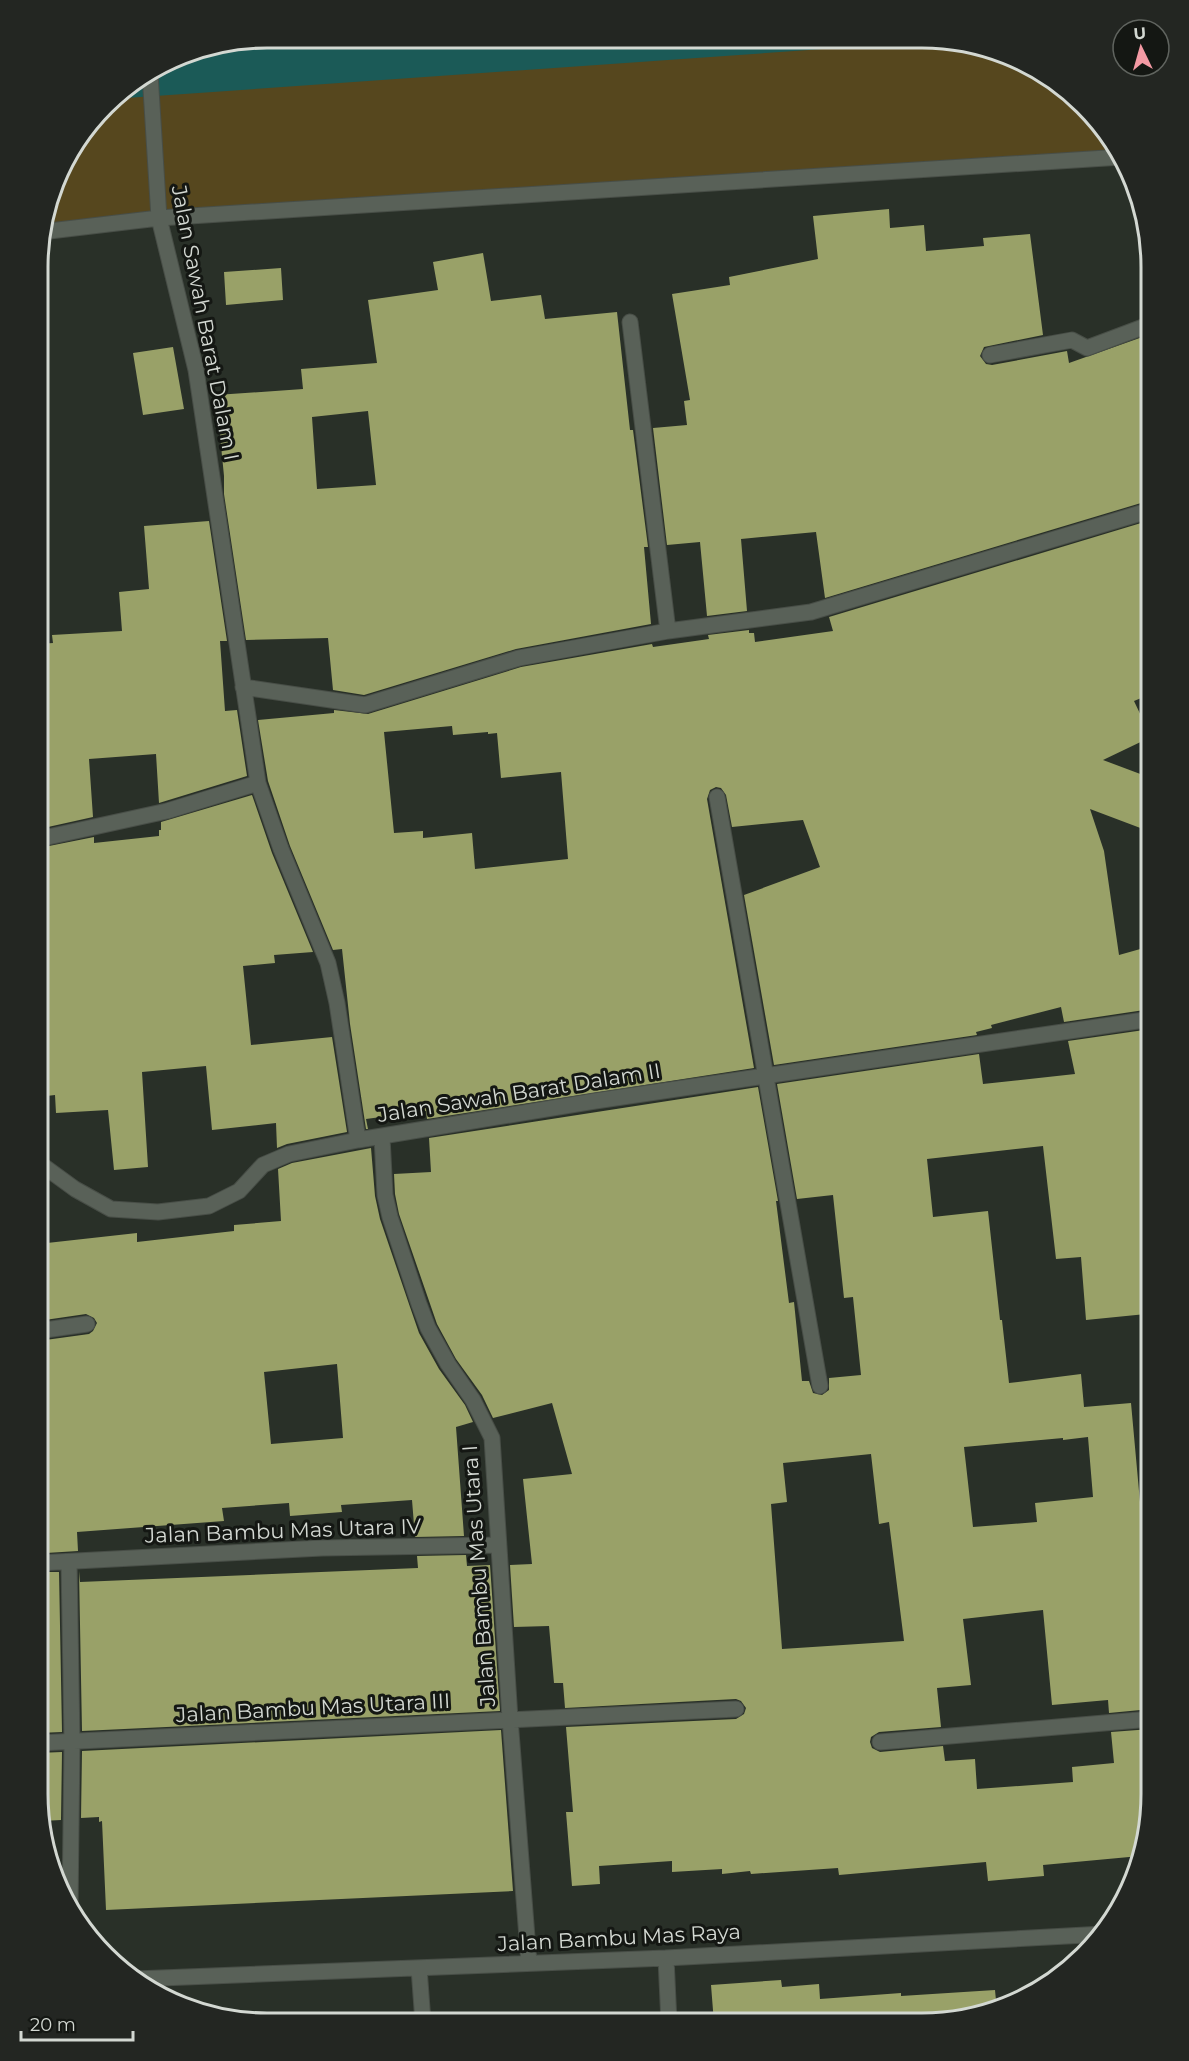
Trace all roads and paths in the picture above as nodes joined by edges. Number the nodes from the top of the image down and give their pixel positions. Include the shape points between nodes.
1 (150, 81) edge
2 (1112, 158) edge
3 (159, 218) junction
4 (51, 231) edge
5 (630, 322) dead end
6 (1141, 328) edge
7 (990, 355) dead end
8 (1141, 513) edge
9 (668, 631) junction
10 (243, 687) junction
11 (258, 783) junction
12 (717, 797) dead end
13 (48, 837) edge
14 (1141, 1020) edge
15 (767, 1075) junction
16 (382, 1137) junction
17 (358, 1140) junction
18 (48, 1169) edge
19 (87, 1324) dead end
20 (48, 1329) edge
21 (820, 1386) dead end
22 (498, 1545) junction
23 (69, 1562) junction
24 (48, 1563) edge
25 (736, 1709) dead end
26 (510, 1719) junction
27 (1141, 1720) edge
28 (72, 1742) junction
29 (880, 1742) dead end
30 (48, 1743) edge
31 (70, 1889) edge
32 (1090, 1935) edge
33 (666, 1958) junction
34 (529, 1963) junction
35 (419, 1968) junction
36 (149, 1978) edge
37 (422, 2013) edge
38 (669, 2013) edge

1 - 3 street, Jalan Sawah Barat Dalam I
2 - 3 street
3 - 4 street
3 - 10 street, Jalan Sawah Barat Dalam I via 196,370
5 - 9 street
6 - 7 street via 1087,348 1072,340
8 - 9 street via 811,612
9 - 10 street via 519,658 365,705
10 - 11 street, Jalan Sawah Barat Dalam II
11 - 13 street via 167,811
11 - 17 street, Jalan Sawah Barat Dalam II via 328,963 338,1004
12 - 15 street
14 - 15 street, Jalan Sawah Barat Dalam II
15 - 16 street, Jalan Sawah Barat Dalam II
15 - 21 street
16 - 17 street, Jalan Sawah Barat Dalam II
16 - 22 street, Jalan Bambu Mas Utara I via 385,1195 419,1304 433,1337 492,1438
17 - 18 street via 290,1154 263,1165 239,1191 209,1206 159,1212 111,1209
19 - 20 street
22 - 23 street, Jalan Bambu Mas Utara IV via 322,1548
22 - 26 street, Jalan Bambu Mas Utara I
23 - 24 street, Jalan Bambu Mas Utara IV
23 - 28 street
25 - 26 street, Jalan Bambu Mas Utara III
26 - 28 street, Jalan Bambu Mas Utara III
26 - 34 street, Jalan Bambu Mas Utara I
27 - 29 street
28 - 30 street, Jalan Bambu Mas Utara III
28 - 31 street
32 - 33 street, Jalan Bambu Mas Raya
33 - 34 street, Jalan Bambu Mas Raya
33 - 38 street
34 - 35 street, Jalan Bambu Mas Raya
35 - 36 street, Jalan Bambu Mas Raya
35 - 37 street

